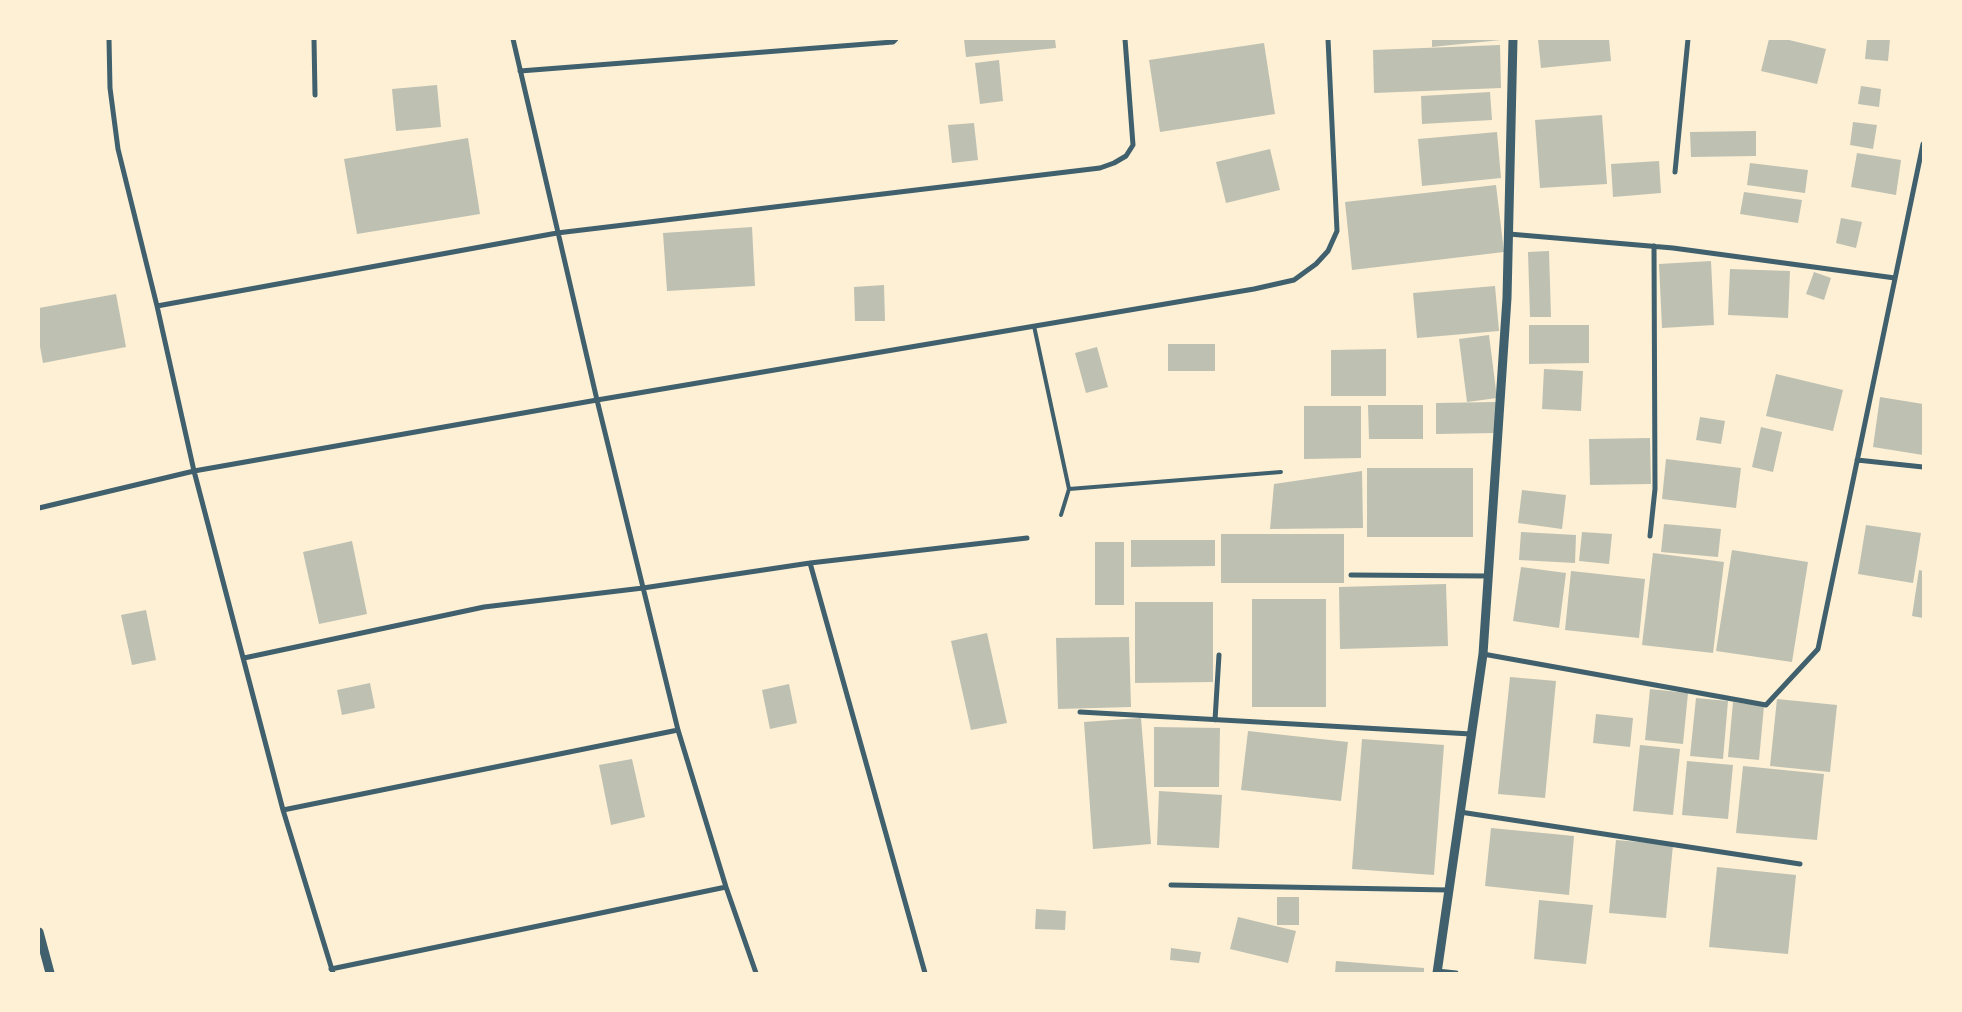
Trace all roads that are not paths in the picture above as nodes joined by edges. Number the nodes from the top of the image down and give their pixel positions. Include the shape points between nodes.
1 (109, 39) edge
2 (314, 39) edge
3 (513, 39) edge
4 (896, 39) edge
5 (1125, 39) edge
6 (1328, 39) edge
7 (1514, 39) edge
8 (1688, 39) edge
9 (520, 71) junction
10 (315, 95) dead end
11 (1923, 144) edge
12 (1675, 172) dead end
13 (557, 234) junction
14 (1509, 234) junction
15 (1654, 246) junction
16 (1895, 278) junction
17 (157, 306) junction
18 (1034, 326) junction
19 (596, 400) junction
20 (1857, 460) junction
21 (1923, 467) edge
22 (194, 471) junction
23 (1281, 472) dead end
24 (1069, 489) junction
25 (39, 508) edge
26 (1061, 515) dead end
27 (1650, 536) dead end
28 (1028, 538) dead end
29 (810, 563) junction
30 (1352, 575) dead end
31 (1488, 576) junction
32 (644, 588) junction
33 (1482, 654) junction
34 (1219, 655) dead end
35 (244, 658) junction
36 (1080, 712) dead end
37 (1215, 720) junction
38 (678, 730) junction
39 (1471, 734) junction
40 (283, 810) junction
41 (1460, 812) junction
42 (1800, 864) dead end
43 (1171, 885) dead end
44 (726, 887) junction
45 (1449, 890) junction
46 (39, 932) edge
47 (332, 971) edge
48 (1437, 972) edge
49 (50, 973) edge
50 (756, 973) edge
51 (925, 973) edge
52 (1456, 973) edge

1 - 17 street via 110,88 118,149
2 - 10 street
3 - 9 street
4 - 9 street via 892,42
5 - 13 street via 1133,145 1126,156 1114,163 1080,170
6 - 18 street via 1337,231 1328,251 1316,264 1294,280 1254,289
7 - 14 street
8 - 12 street
9 - 13 street
11 - 16 street
13 - 17 street
13 - 19 street
14 - 15 street
14 - 31 street
15 - 16 street
15 - 27 street via 1655,489
16 - 20 street
17 - 22 street
18 - 19 street
18 - 24 lane
19 - 22 street
19 - 32 street
20 - 21 street
20 - 33 street via 1818,649 1766,705
22 - 25 street
22 - 35 street
23 - 24 lane
24 - 26 lane
28 - 29 street
29 - 32 street
29 - 51 street
30 - 31 street
31 - 33 street
32 - 35 street via 484,607
32 - 38 street
33 - 39 street
34 - 37 street
35 - 40 street
36 - 37 street
37 - 39 street
38 - 40 street
38 - 44 street
39 - 41 street
40 - 47 street
41 - 42 street
41 - 45 street
43 - 45 street
44 - 47 street
44 - 50 street
45 - 48 street
46 - 49 street
48 - 52 street

